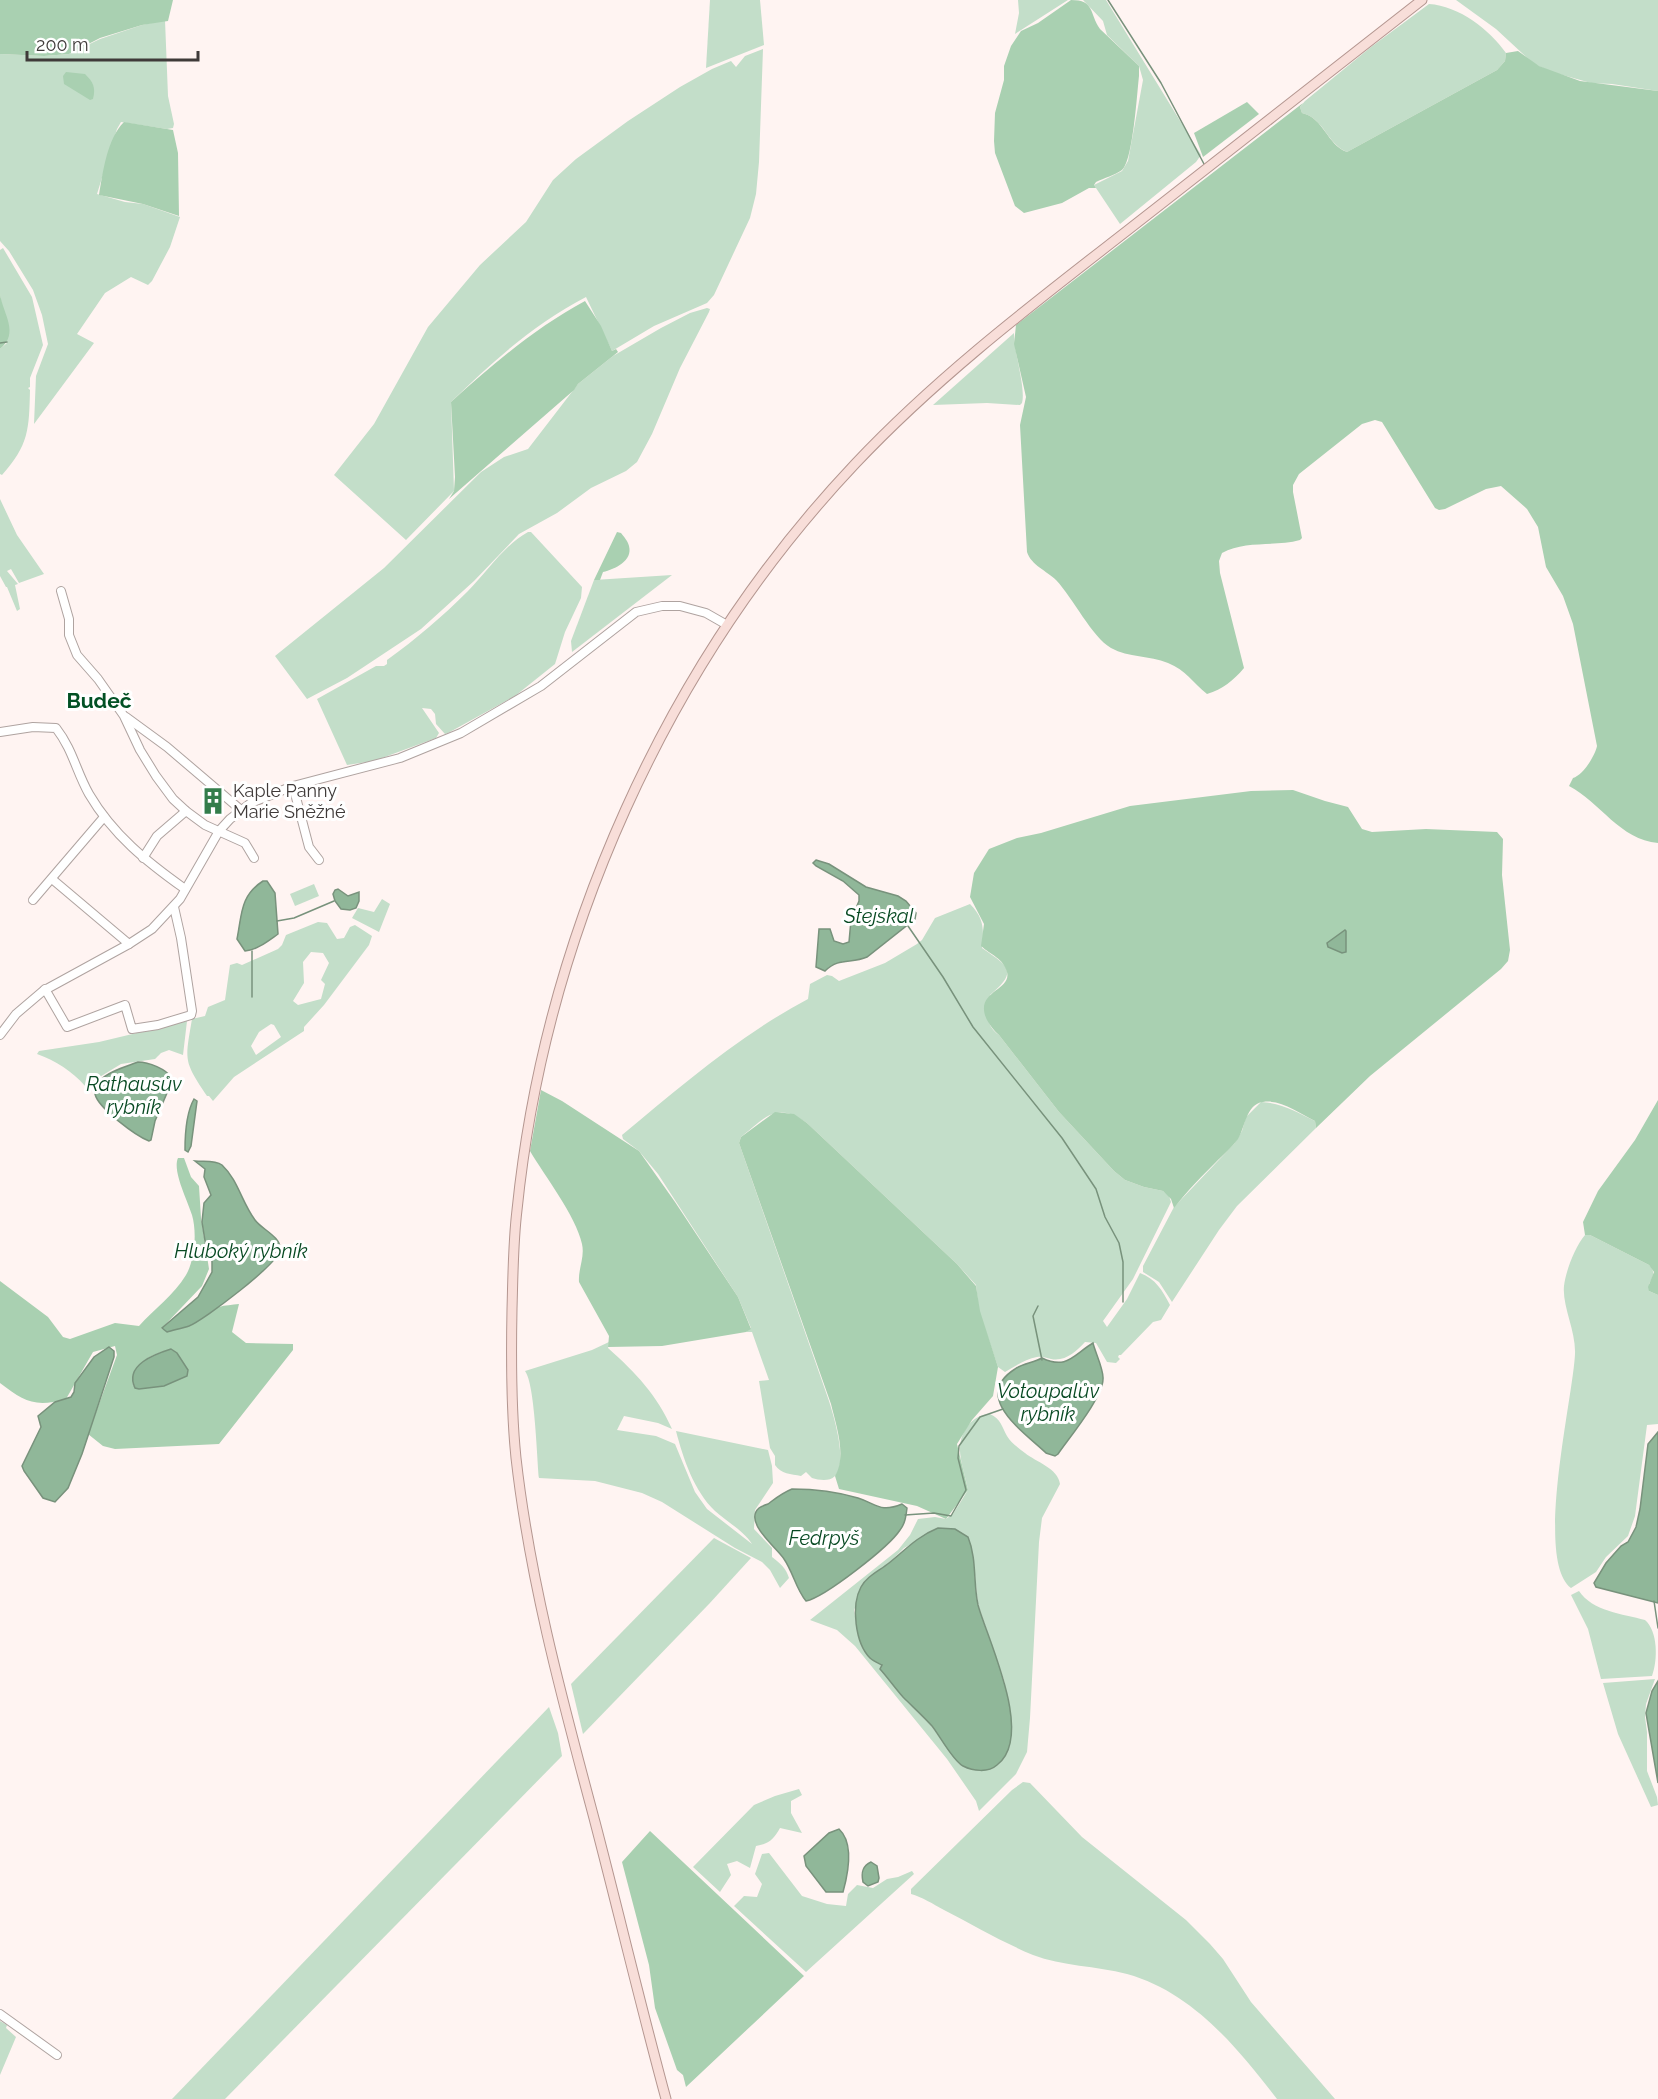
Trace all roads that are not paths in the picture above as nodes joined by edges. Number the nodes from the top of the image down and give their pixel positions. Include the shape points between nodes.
1 (1422, 0) edge
2 (61, 591) dead end
3 (727, 625) junction
4 (124, 716) junction
5 (0, 732) edge
6 (293, 786) junction
7 (241, 810) junction
8 (186, 811) junction
9 (104, 817) junction
10 (219, 831) junction
11 (143, 858) junction
12 (254, 858) dead end
13 (319, 860) dead end
14 (52, 879) junction
15 (185, 889) junction
16 (33, 900) dead end
17 (174, 907) junction
18 (129, 944) junction
19 (45, 989) junction
20 (0, 1035) edge
21 (0, 2014) edge
22 (57, 2055) dead end
23 (666, 2099) edge

1 - 3 main road via 993,335 925,395 821,502
2 - 4 street via 77,655
3 - 6 street via 706,613 680,606 636,612 541,686 461,733 400,758
3 - 23 main road via 656,746 600,870 579,928 558,992 534,1095 513,1264 513,1431 534,1574 555,1672
4 - 7 street via 168,747
4 - 8 street via 156,776
5 - 9 street via 56,728
6 - 7 street
6 - 13 street via 309,847
7 - 10 street
8 - 10 street
8 - 11 street via 157,836
9 - 11 street
9 - 14 street
10 - 12 street via 245,843
10 - 15 street
11 - 15 street
14 - 16 street
14 - 18 street
15 - 17 street
17 - 18 street via 152,929
17 - 19 street via 191,1015 132,1029 125,1005 67,1027
18 - 19 street
19 - 20 street via 16,1014
21 - 22 street

